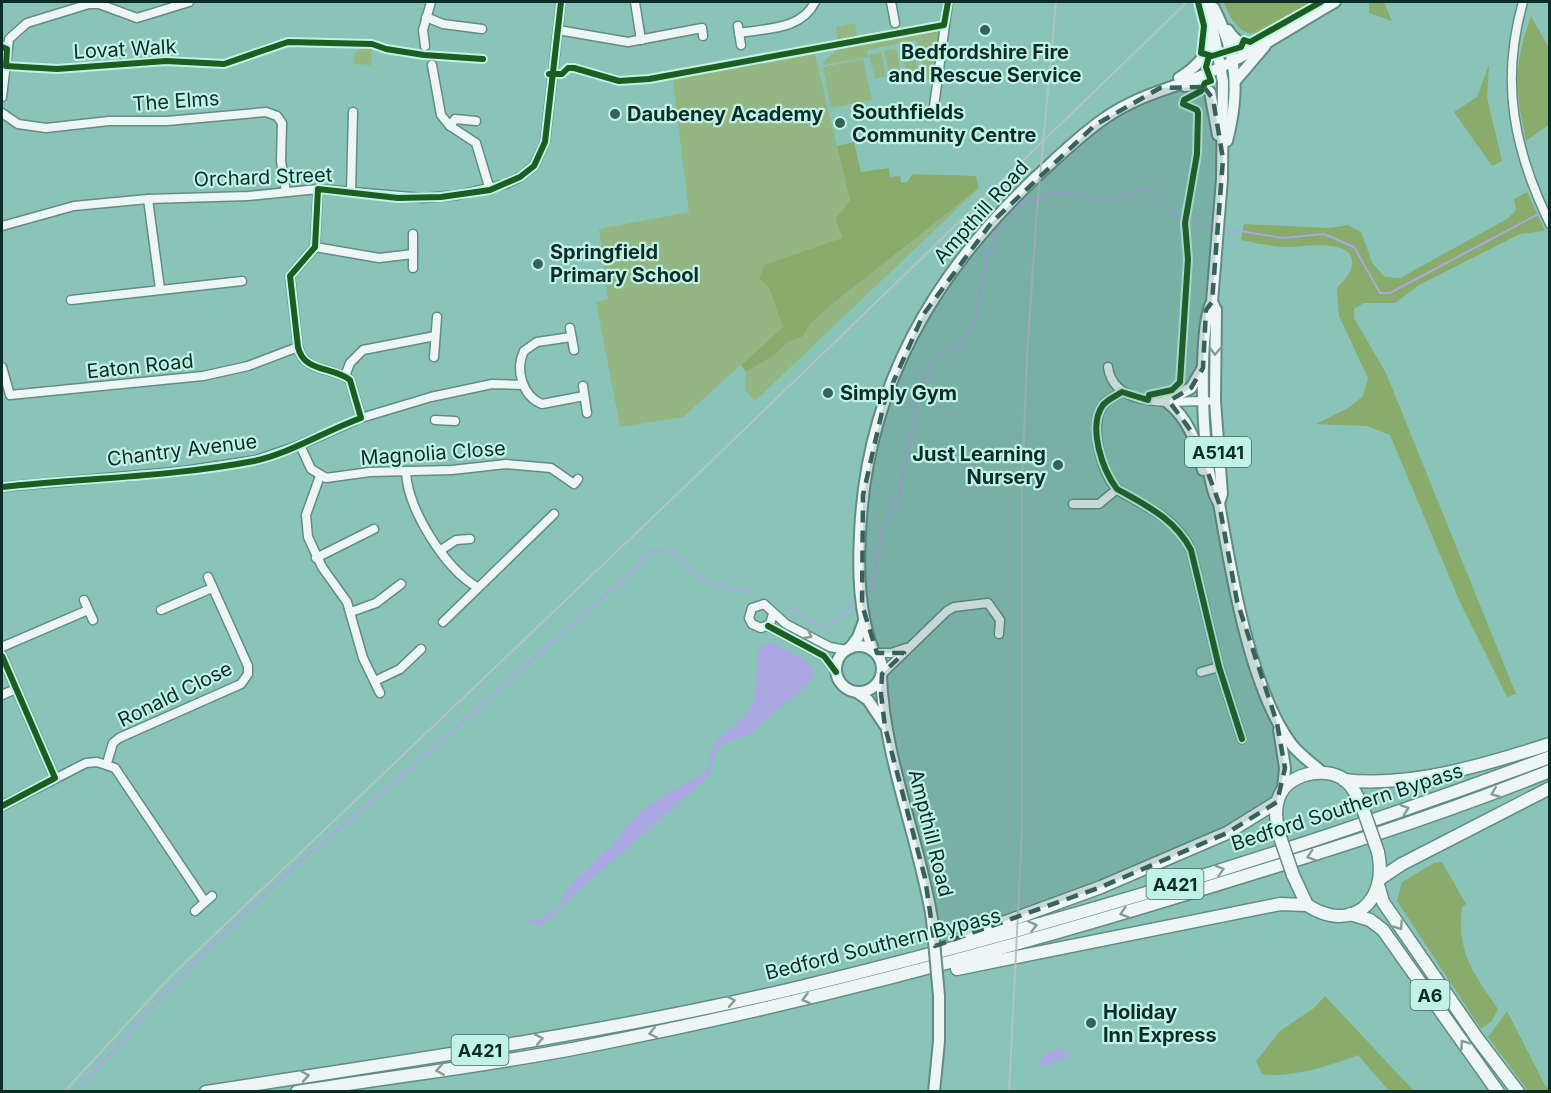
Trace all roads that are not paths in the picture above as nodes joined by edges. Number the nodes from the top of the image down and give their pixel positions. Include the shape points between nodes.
1 (189, 2) edge
2 (431, 2) edge
3 (561, 2) edge
4 (634, 2) edge
5 (815, 2) edge
6 (891, 2) edge
7 (948, 2) edge
8 (1209, 2) edge
9 (1335, 2) edge
10 (1523, 2) edge
11 (1218, 15) junction
12 (426, 16) junction
13 (895, 23) dead end
14 (482, 29) dead end
15 (558, 30) junction
16 (703, 36) dead end
17 (5, 37) edge
18 (1271, 39) junction
19 (641, 40) junction
20 (741, 45) dead end
21 (425, 46) dead end
22 (1233, 61) junction
23 (432, 65) dead end
24 (1222, 67) junction
25 (1236, 80) junction
26 (1160, 88) junction
27 (2, 98) edge
28 (353, 112) dead end
29 (2, 113) edge
30 (933, 114) dead end
31 (476, 121) dead end
32 (450, 126) junction
33 (1223, 159) junction
34 (318, 189) junction
35 (490, 190) junction
36 (351, 191) junction
37 (286, 192) junction
38 (148, 199) junction
39 (1550, 224) edge
40 (2, 226) edge
41 (413, 234) dead end
42 (315, 247) junction
43 (413, 254) junction
44 (414, 268) dead end
45 (242, 281) dead end
46 (160, 290) junction
47 (71, 300) dead end
48 (1212, 302) junction
49 (437, 317) dead end
50 (435, 336) junction
51 (298, 347) junction
52 (574, 350) dead end
53 (434, 357) dead end
54 (2, 367) edge
55 (1108, 367) dead end
56 (1203, 368) junction
57 (345, 376) junction
58 (523, 385) junction
59 (582, 386) dead end
60 (1122, 392) junction
61 (584, 396) junction
62 (1166, 401) junction
63 (1209, 401) junction
64 (587, 413) dead end
65 (361, 418) junction
66 (435, 420) dead end
67 (455, 421) dead end
68 (300, 445) junction
69 (406, 471) junction
70 (320, 476) junction
71 (1209, 477) junction
72 (578, 479) dead end
73 (2, 487) edge
74 (1117, 489) junction
75 (1218, 503) junction
76 (1073, 504) dead end
77 (554, 513) dead end
78 (374, 530) dead end
79 (471, 539) dead end
80 (441, 550) junction
81 (316, 558) junction
82 (208, 577) dead end
83 (401, 584) dead end
84 (477, 587) junction
85 (212, 588) junction
86 (84, 600) dead end
87 (88, 610) junction
88 (161, 610) dead end
89 (351, 612) junction
90 (773, 614) junction
91 (93, 620) dead end
92 (864, 621) junction
93 (443, 622) dead end
94 (768, 626) junction
95 (999, 634) dead end
96 (2, 647) edge
97 (907, 648) junction
98 (422, 649) dead end
99 (848, 649) junction
100 (875, 651) junction
101 (2, 656) edge
102 (1220, 667) junction
103 (836, 672) junction
104 (1201, 672) dead end
105 (881, 675) junction
106 (375, 681) junction
107 (16, 689) junction
108 (380, 693) dead end
109 (858, 693) junction
110 (2, 695) edge
111 (1277, 723) junction
112 (885, 727) junction
113 (1242, 739) dead end
114 (1550, 744) edge
115 (1550, 758) edge
116 (107, 763) junction
117 (1550, 771) edge
118 (1323, 773) junction
119 (55, 778) junction
120 (1344, 780) junction
121 (1550, 788) edge
122 (1283, 789) junction
123 (1277, 802) junction
124 (2, 806) edge
125 (1380, 883) junction
126 (1307, 905) junction
127 (195, 911) dead end
128 (1350, 914) junction
129 (861, 986) junction
130 (794, 988) junction
131 (206, 1092) edge
132 (297, 1092) edge
133 (933, 1092) edge
134 (1498, 1092) edge
135 (1518, 1092) edge

1 - 17 street via 137,18 89,4 27,23
2 - 12 street
3 - 15 street, Orchard Street
4 - 19 street
5 - 20 street via 809,14 796,22 738,29
6 - 13 street
7 - 30 street
8 - 11 main road
8 - 24 main road, A5141
8 - 26 main road, Ampthill Road via 1211,35 1203,58 1192,70
9 - 18 main road, Ampthill Road
10 - 39 street via 1514,42 1512,102 1518,146
11 - 18 main road via 1237,41 1251,45
11 - 22 main road
12 - 14 street via 443,24
12 - 21 street
15 - 19 street via 617,42
15 - 35 street, Orchard Street via 541,155 520,177
16 - 19 street via 702,28
17 - 27 street
18 - 22 main road, Ampthill Road
18 - 25 main road
22 - 24 main road, Ampthill Road
22 - 25 main road
23 - 32 street via 441,115
24 - 26 main road, Ampthill Road
24 - 33 main road, A5141
25 - 33 main road
26 - 33 main road via 1196,85 1207,89 1213,99
26 - 92 main road, Ampthill Road via 1095,125 1023,190 964,253 923,315 893,378 870,454 862,505
28 - 36 street
29 - 37 street, The Elms via 18,124 46,128 266,112 282,123 281,161
31 - 32 street via 455,119
32 - 35 street via 476,143
33 - 48 main road, A5141
34 - 36 street, Orchard Street
34 - 37 street, Orchard Street
34 - 42 street
35 - 36 street, Orchard Street via 423,198
37 - 38 street, Orchard Street
38 - 40 street, Orchard Street via 74,206
38 - 46 street
41 - 43 street
42 - 43 street via 379,258
42 - 51 street via 290,276
43 - 44 street
45 - 46 street
46 - 47 street
48 - 56 main road, A5141 via 1206,310
48 -> 63 main road, A5141 via 1216,310
49 - 50 street
50 - 53 street
50 - 57 street via 363,350 350,363
51 - 54 street, Eaton Road via 248,366 203,376 10,395
51 - 57 street via 309,365
52 - 58 street via 571,332 537,342 524,351 520,365
55 - 60 street via 1114,384
56 - 62 main road via 1191,388
56 - 63 main road, A5141
57 - 65 street
58 - 61 street via 528,395 542,404
58 - 65 street, Chantry Avenue via 471,387
59 - 61 street
60 - 62 street via 1133,398
60 - 74 street via 1103,405 1097,428 1104,470
61 - 64 street
62 - 63 street
62 - 71 main road via 1188,425 1203,471
63 - 71 main road, A5141
63 - 75 main road, A5141 via 1222,494
65 - 68 street, Chantry Avenue
66 - 67 street
68 - 70 street via 311,469
68 - 73 street, Chantry Avenue via 256,460 184,471
69 - 70 street, Magnolia Close via 333,479
69 - 72 street, Magnolia Close via 506,464 551,468 574,484
69 - 80 street via 409,494
70 - 81 street via 306,515 308,537
71 - 75 main road, A5141
74 - 76 street via 1099,504
74 - 102 street via 1158,513 1183,534 1191,550
75 - 111 main road, A5141 via 1251,651
77 - 84 street
78 - 81 street via 365,538
79 - 80 street via 456,540
80 - 84 street via 454,571
81 - 89 street
82 - 85 street, Ronald Close
83 - 89 street via 376,603
84 - 93 street
85 - 88 street
85 - 116 street, Ronald Close via 248,666 246,679 119,738 113,743
86 - 87 street
87 - 91 street
87 - 96 street
89 - 106 street via 363,658
90 - 94 street
90 - 94 street via 764,604 750,611 752,624
90 -> 99 street via 830,647
92 - 99 main road
92 - 100 main road, Ampthill Road
94 - 103 street via 824,656
95 - 97 street via 1000,620 988,603 962,606 947,611
97 - 100 street via 891,653
97 - 105 street
98 - 106 street via 400,669
99 - 100 main road via 863,646
99 - 103 main road via 839,658
100 - 105 main road via 882,662
101 - 107 street
102 - 104 street
102 - 113 street
103 - 109 main road via 845,687
105 - 109 main road via 871,687
105 - 112 main road, Ampthill Road
106 - 108 street
107 - 110 street
107 - 119 street
109 - 112 main road, Ampthill Road via 872,704
111 - 118 main road, A5141 via 1300,754
111 - 122 main road, A5141 via 1285,768
112 - 133 main road, Ampthill Road, bridge via 919,851 932,919 939,996
114 - 120 highway via 1404,780
130 -> 115 highway, Bedford Southern Bypass / A421 via 1051,922 1318,840
116 - 119 street via 86,763
116 - 127 street via 115,768 208,899
117 -> 129 highway, Bedford Southern Bypass / A421 via 1475,801 1323,852 1062,932
118 - 120 highway
118 - 122 highway via 1303,776
119 - 124 street
120 - 125 highway, bridge via 1364,812 1378,852
121 - 125 highway via 1402,864
122 - 123 highway
123 - 126 highway, bridge via 1280,837
123 - 130 highway via 1227,833 1091,891 966,937
125 - 128 highway via 1368,905
125 -> 135 highway, A6 via 1383,903
126 - 128 highway via 1328,914
126 - 129 highway via 1280,904
134 -> 128 highway, A6 via 1383,930
129 -> 132 highway, Bedford Southern Bypass / A421 via 591,1046
131 -> 130 highway, Bedford Southern Bypass / A421 via 466,1053

